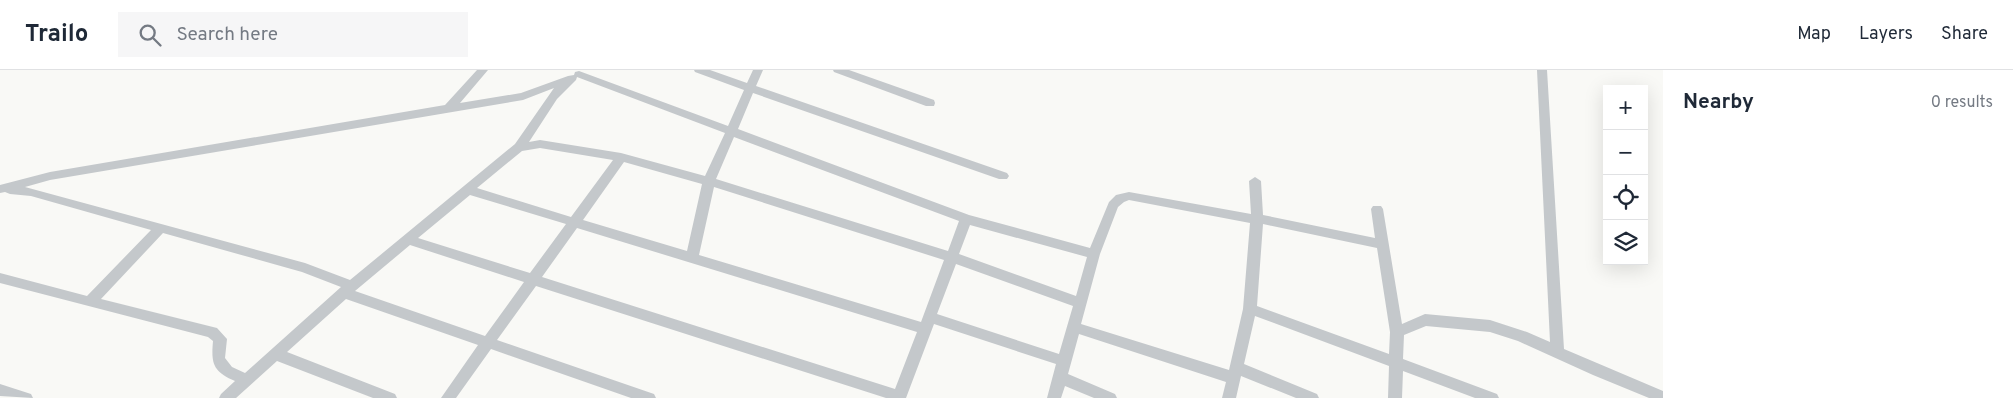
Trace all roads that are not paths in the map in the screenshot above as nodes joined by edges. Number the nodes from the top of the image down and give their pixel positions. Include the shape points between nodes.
1 (483, 70) edge
2 (699, 70) edge
3 (758, 70) edge
4 (1542, 70) edge
5 (843, 71) edge
6 (578, 74) edge
7 (750, 88) junction
8 (930, 102) dead end
9 (449, 108) junction
10 (732, 132) junction
11 (519, 147) junction
12 (621, 157) junction
13 (1004, 176) dead end
14 (709, 181) junction
15 (1255, 181) dead end
16 (0, 189) edge
17 (469, 190) junction
18 (1377, 209) dead end
19 (966, 219) junction
20 (1257, 219) junction
21 (574, 222) junction
22 (161, 228) junction
23 (409, 240) junction
24 (1382, 244) junction
25 (1094, 254) junction
26 (692, 257) junction
27 (952, 257) junction
28 (0, 278) edge
29 (533, 279) junction
30 (348, 290) junction
31 (90, 302) junction
32 (1080, 303) junction
33 (1250, 309) junction
34 (927, 323) junction
35 (1074, 327) junction
36 (1397, 332) junction
37 (489, 343) junction
38 (1557, 352) junction
39 (276, 354) junction
40 (1064, 361) junction
41 (1396, 362) junction
42 (1235, 373) junction
43 (1059, 377) junction
44 (246, 380) junction
45 (0, 390) edge
46 (899, 397) edge
47 (1663, 397) edge
48 (26, 398) edge
49 (226, 398) edge
50 (390, 398) edge
51 (448, 398) edge
52 (649, 398) edge
53 (1054, 398) edge
54 (1110, 398) edge
55 (1229, 398) edge
56 (1312, 398) edge
57 (1395, 398) edge
58 (1492, 398) edge

1 - 9 street
2 - 7 street
3 - 7 street
4 - 38 street
5 - 8 street
6 - 9 street via 523,96
6 - 10 street
6 - 11 street via 553,96
7 - 10 street
7 - 13 street
9 - 16 street via 50,176
10 - 14 street
10 - 19 street
11 - 12 street via 540,144
11 - 17 street
12 - 14 street
12 - 21 street
14 - 26 street
14 - 27 street
15 - 20 street
16 - 22 street via 31,192
17 - 21 street
17 - 23 street
18 - 24 street
19 - 25 street
19 - 27 street
20 - 24 street
20 - 25 street via 1130,196 1120,198 1113,205
20 - 33 street
21 - 26 street
21 - 29 street
22 - 30 street via 305,268
22 - 31 street
23 - 29 street
23 - 30 street
24 - 36 street
25 - 32 street
26 - 34 street
27 - 32 street
27 - 34 street
28 - 31 street
29 - 37 street
29 - 46 street
30 - 37 street
30 - 39 street
31 - 44 street via 212,332 220,340 218,360 227,371
32 - 35 street
33 - 41 street
33 - 42 street
34 - 40 street
34 - 46 street
35 - 40 street
35 - 42 street
36 - 38 street via 1425,320 1490,326
36 - 41 street
37 - 51 street
37 - 52 street
38 - 47 street
39 - 44 street
39 - 50 street
40 - 43 street
41 - 57 street
41 - 58 street
42 - 55 street
42 - 56 street
43 - 53 street
43 - 54 street
44 - 49 street
45 - 48 street

